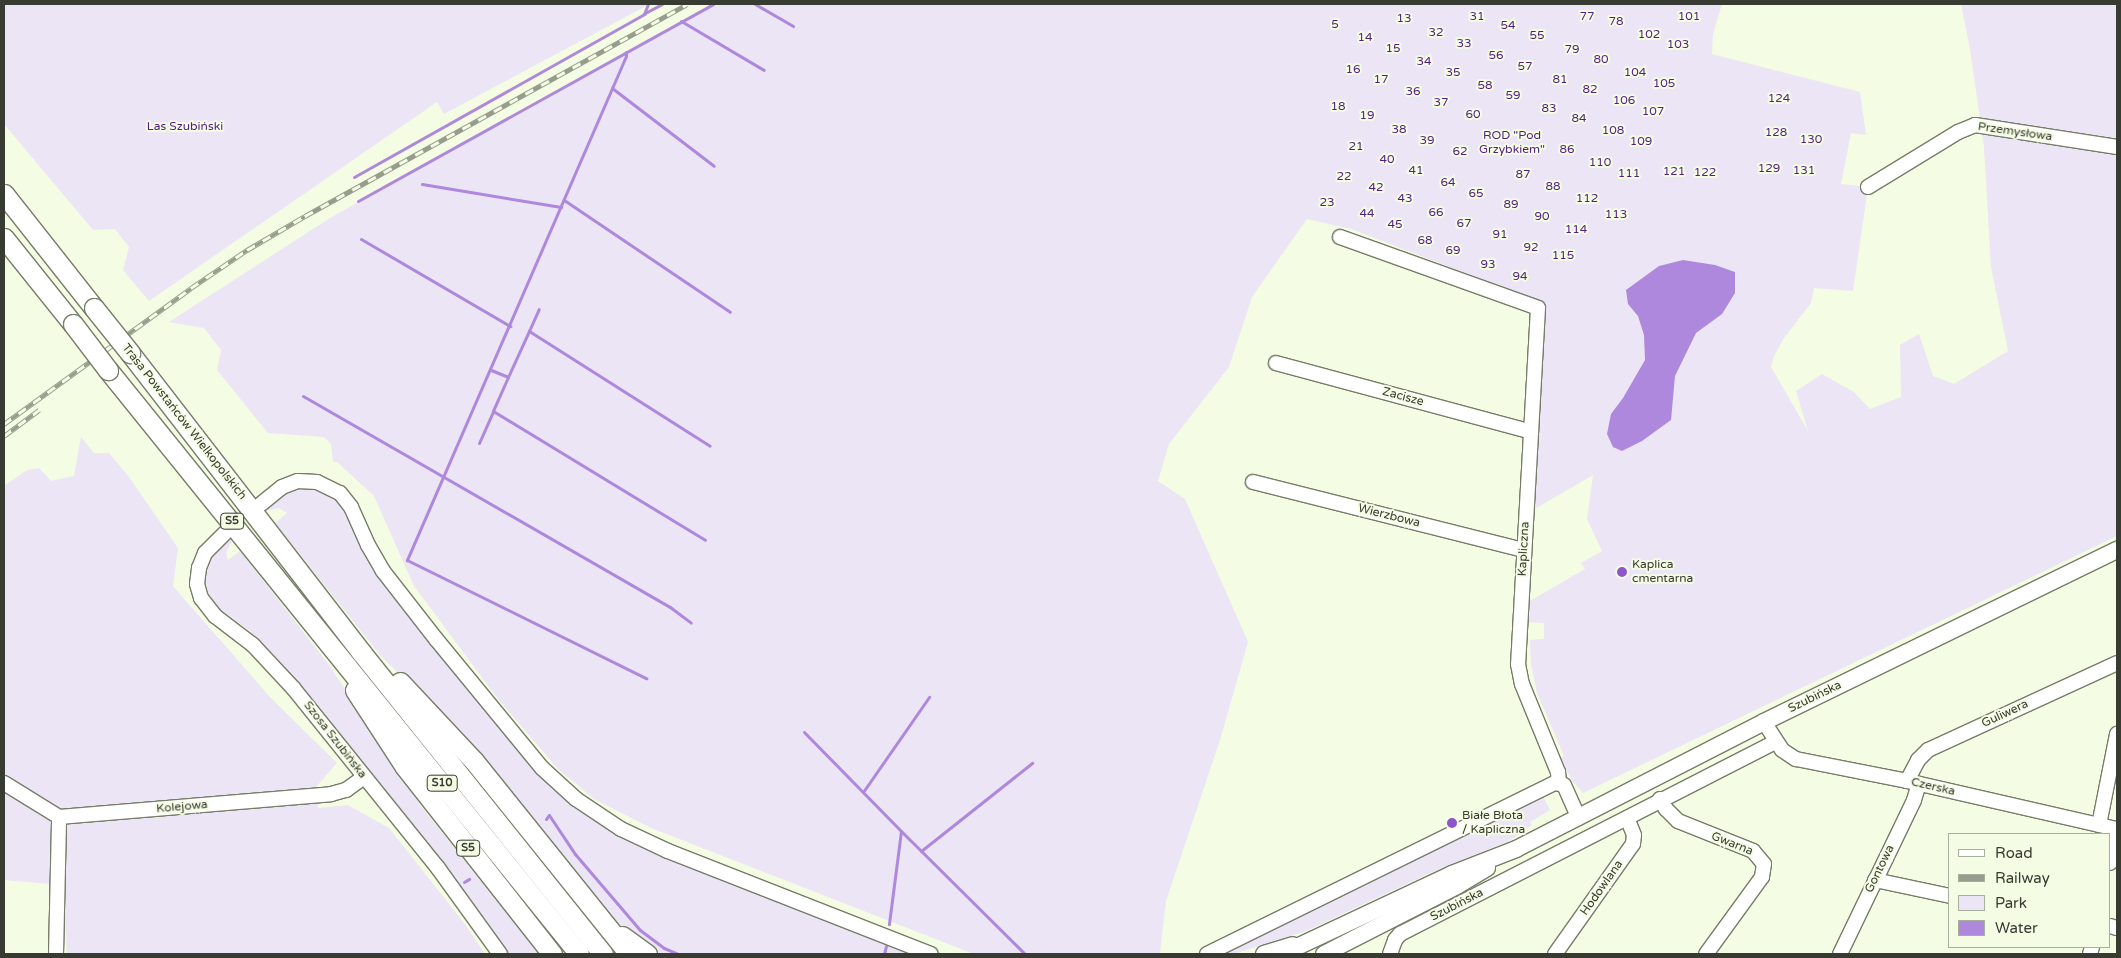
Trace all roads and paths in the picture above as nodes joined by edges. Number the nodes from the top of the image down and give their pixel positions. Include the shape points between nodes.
1 (2117, 147) edge
2 (1868, 187) dead end
3 (4, 194) edge
4 (1340, 237) dead end
5 (4, 238) edge
6 (1276, 363) dead end
7 (1531, 432) junction
8 (1254, 482) dead end
9 (261, 504) dead end
10 (225, 533) dead end
11 (1523, 550) junction
12 (2117, 550) edge
13 (304, 611) junction
14 (361, 652) junction
15 (2117, 663) edge
16 (1764, 722) junction
17 (2117, 734) edge
18 (1775, 742) junction
19 (364, 777) junction
20 (1559, 782) junction
21 (1913, 783) junction
22 (4, 784) edge
23 (1660, 799) junction
24 (59, 817) junction
25 (1579, 818) junction
26 (1628, 818) junction
27 (2099, 825) junction
28 (2117, 829) edge
29 (1516, 850) junction
30 (2111, 858) edge
31 (1875, 880) junction
32 (1948, 896) edge
33 (598, 914) junction
34 (531, 928) junction
35 (1314, 940) junction
36 (56, 954) edge
37 (500, 954) edge
38 (546, 954) edge
39 (552, 954) edge
40 (579, 954) edge
41 (603, 954) edge
42 (629, 954) edge
43 (647, 954) edge
44 (931, 954) edge
45 (1207, 954) edge
46 (1264, 954) edge
47 (1282, 954) edge
48 (1324, 954) edge
49 (1390, 954) edge
50 (1555, 954) edge
51 (1706, 954) edge
52 (1840, 954) edge

1 - 2 street, Przemysłowa via 1975,125
3 - 14 highway, Trasa Powstańców Wielkopolskich / S5, bridge
4 - 7 street, Kapliczna via 1538,308
5 - 13 highway, Trasa Powstańców Wielkopolskich / S5, bridge
6 - 7 street, Zacisze
7 - 11 street, Kapliczna
8 - 11 street, Wierzbowa
9 - 44 street via 282,487 305,480 340,493 351,507 383,570 430,632 542,768 576,799 621,829 668,851
10 - 19 street, Szosa Szubińska via 205,553 199,568 197,584 201,598 214,616 242,636 279,672
11 - 20 street, Kapliczna via 1518,664 1522,684 1558,772
12 - 16 main road, Szubińska
13 - 34 highway, S5 via 405,767
13 - 40 highway, S10
14 - 33 highway, S5 via 399,682 474,761
14 - 41 highway, S10
15 - 21 street, Guliwera via 1928,750 1915,764
16 - 18 street, Czerska
16 - 25 main road, Szubińska
17 - 27 street
18 - 21 street, Czerska via 1796,759
18 - 23 street, Szubińska
19 - 24 street, Kolejowa via 346,790 331,794
19 - 37 street, Szosa Szubińska via 438,868
20 - 25 street, Kapliczna via 1564,785
20 - 45 street
21 - 27 street, Czerska
21 - 31 street, Gontowa via 1914,800
22 - 24 street
23 - 26 street, Szubińska
23 - 51 street, Gwarna via 1678,821 1753,851 1764,864 1762,878
24 - 36 street
25 - 29 main road, Szubińska
26 - 49 street, Szubińska via 1400,934
26 - 50 street, Hodowlana via 1634,835 1633,844
27 - 28 street, Czerska
28 - 30 street
29 - 35 main road, Szubińska via 1452,874
29 - 48 main road, Szubińska via 1457,886
31 - 32 street
31 - 52 street, Gontowa
33 - 42 highway, S5
33 - 43 highway
34 - 38 highway, S5
34 - 39 highway
35 - 46 main road
35 - 47 main road

